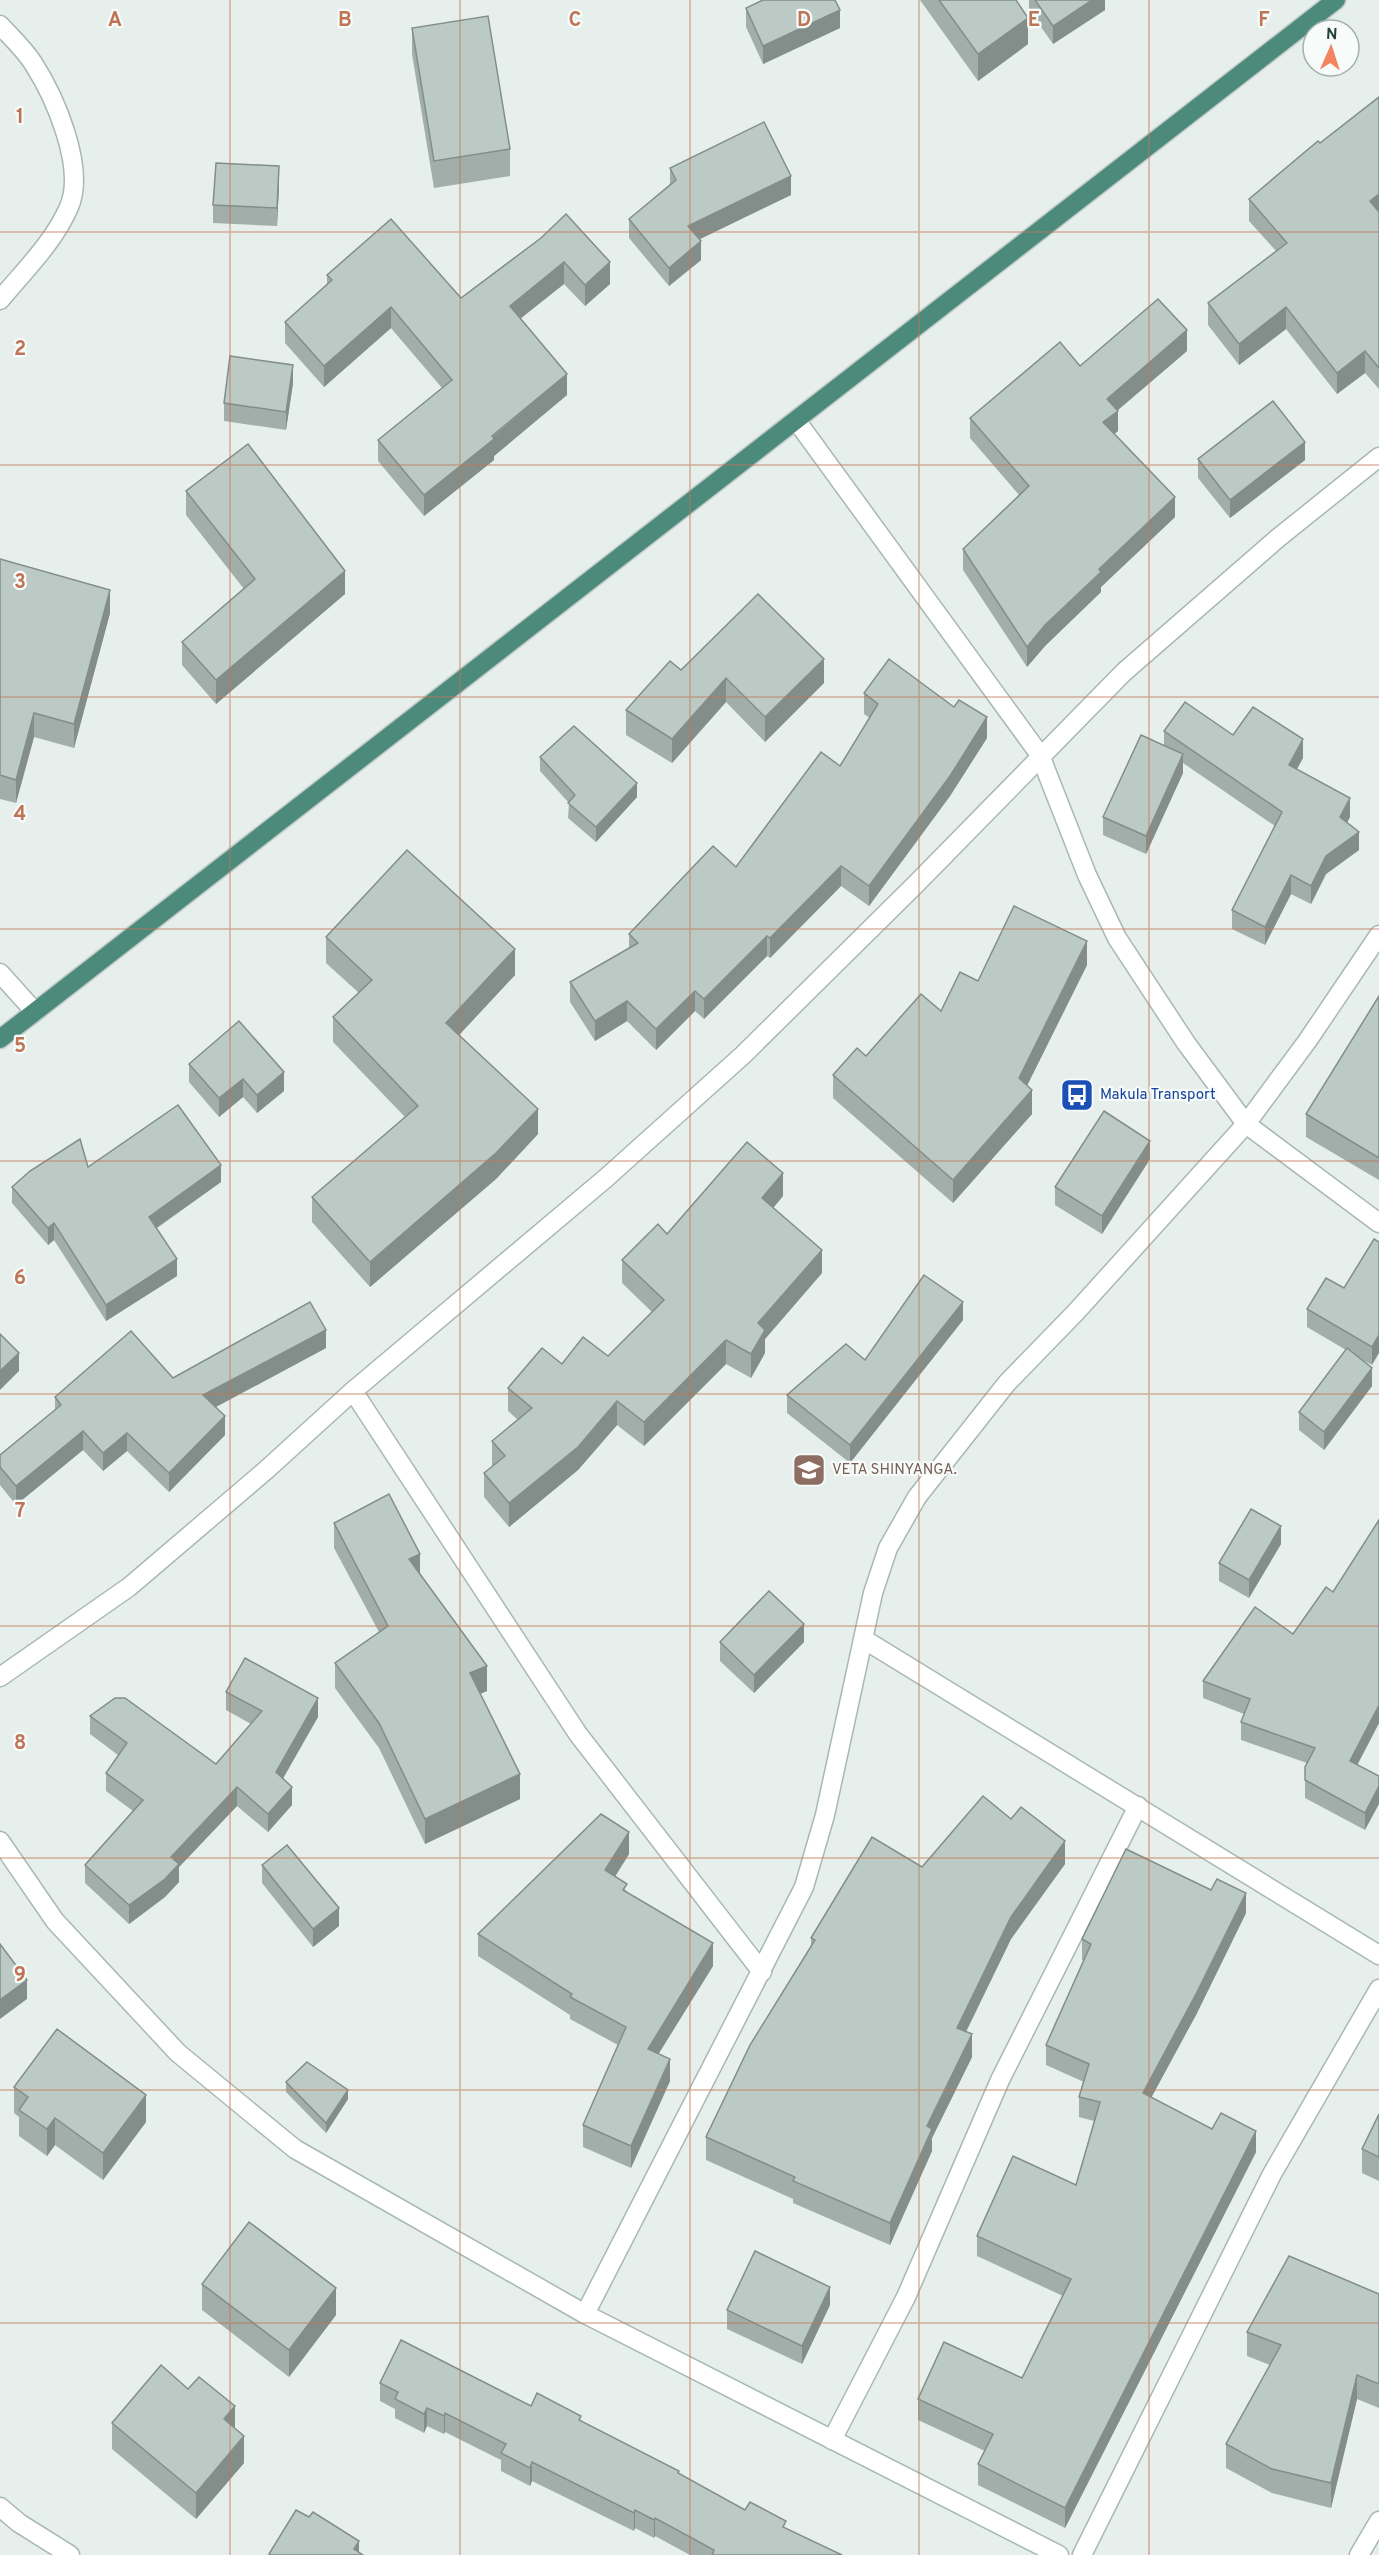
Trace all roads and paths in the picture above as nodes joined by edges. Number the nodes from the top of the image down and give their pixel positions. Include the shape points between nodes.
1 (1336, 0) edge
2 (0, 25) edge
3 (0, 300) edge
4 (796, 420) junction
5 (1379, 457) edge
6 (1041, 754) junction
7 (1376, 945) edge
8 (0, 973) edge
9 (35, 1012) junction
10 (0, 1039) edge
11 (1246, 1124) junction
12 (1379, 1223) edge
13 (353, 1391) junction
14 (865, 1640) junction
15 (0, 1677) edge
16 (1138, 1806) junction
17 (0, 1841) edge
18 (1379, 1955) edge
19 (762, 1972) junction
20 (1379, 1989) edge
21 (585, 2314) junction
22 (832, 2440) junction
23 (0, 2507) edge
24 (1379, 2521) edge
25 (70, 2555) edge
26 (1059, 2555) edge
27 (1082, 2555) edge
28 (1359, 2555) edge

1 - 4 highway
2 - 3 street via 33,63 48,92 69,142 74,192 45,246
4 - 6 street
4 - 9 highway
5 - 6 street via 1194,609
6 - 11 street via 1087,875 1117,938 1186,1043
6 - 13 street via 743,1055 606,1178
7 - 11 street
8 - 9 street
9 - 10 highway
11 - 12 street
11 - 14 street via 1007,1383 917,1497 888,1548 873,1593
13 - 15 street via 129,1587
13 - 19 street via 578,1734
14 - 16 street
14 - 19 street via 825,1815 804,1887
16 - 18 street
16 - 22 street via 1010,2058 906,2297
17 - 21 street via 55,1921 178,2053 295,2149
19 - 21 street
20 - 27 street via 1272,2174
21 - 22 street
22 - 26 street
23 - 25 street
24 - 28 street

